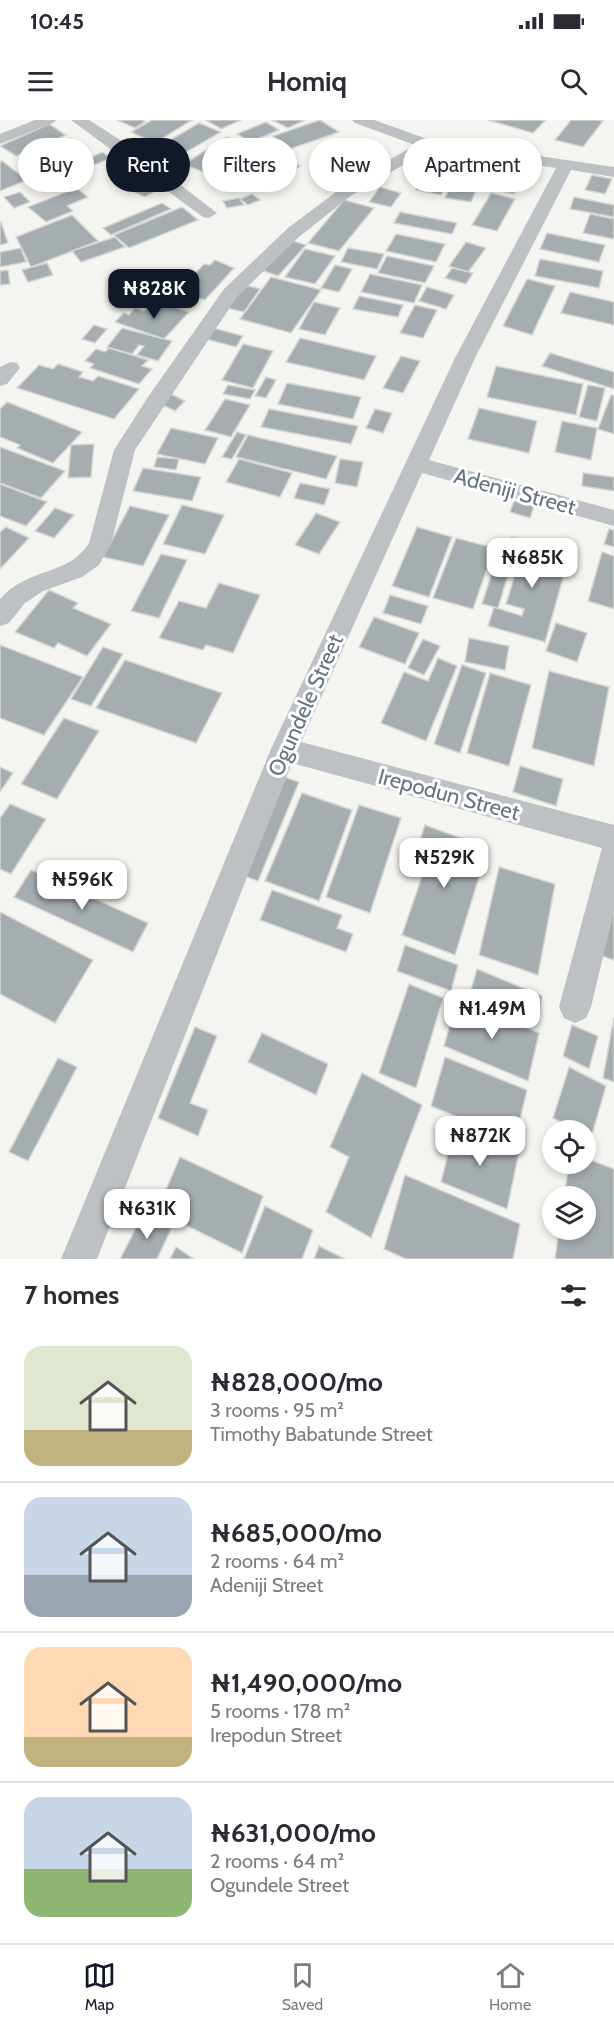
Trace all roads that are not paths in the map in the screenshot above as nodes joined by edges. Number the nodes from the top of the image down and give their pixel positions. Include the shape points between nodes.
1 (48, 120) edge
2 (79, 120) edge
3 (360, 120) edge
4 (409, 138) edge
5 (0, 139) edge
6 (403, 154) edge
7 (542, 161) edge
8 (566, 165) junction
9 (614, 172) edge
10 (209, 213) dead end
11 (416, 464) junction
12 (614, 518) edge
13 (0, 616) edge
14 (284, 749) junction
15 (614, 838) edge
16 (614, 853) edge
17 (575, 1007) dead end
18 (79, 1259) edge

1 - 5 street
2 - 10 street
3 - 4 street
6 - 13 street via 294,232 230,293 125,450 100,544 91,560 74,571 35,584 17,596
7 - 8 street
8 - 9 street
8 - 11 street, Ogundele Street via 465,358
11 - 12 street, Adeniji Street
11 - 14 street, Ogundele Street
14 - 15 street, Irepodun Street
14 - 18 street, Ogundele Street
16 - 17 street

